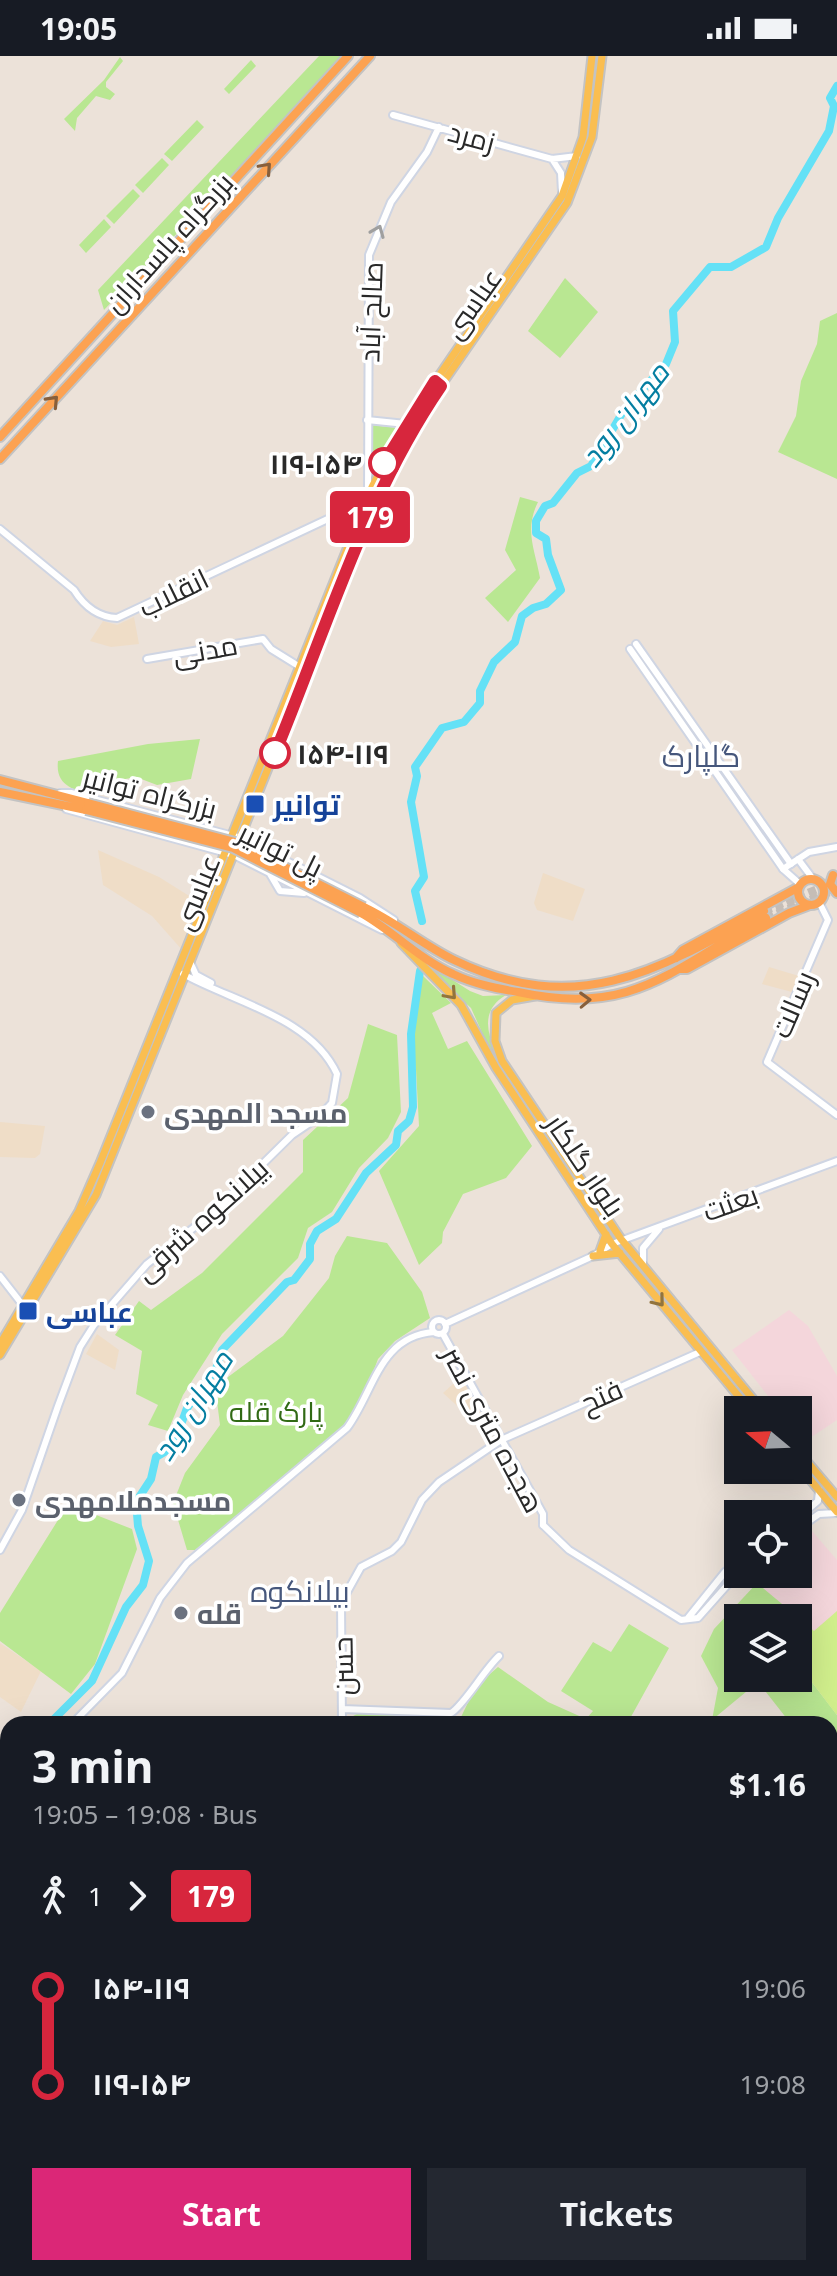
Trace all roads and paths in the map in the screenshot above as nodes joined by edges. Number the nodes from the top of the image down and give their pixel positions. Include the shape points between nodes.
1 (348, 56) edge
2 (370, 56) edge
3 (592, 56) edge
4 (602, 56) edge
5 (393, 115) dead end
6 (439, 127) junction
7 (577, 156) junction
8 (552, 159) junction
9 (562, 196) junction
10 (520, 266) junction
11 (438, 384) junction
12 (367, 420) junction
13 (406, 424) junction
14 (0, 437) edge
15 (0, 459) edge
16 (367, 498) junction
17 (333, 516) junction
18 (0, 529) edge
19 (354, 530) junction
20 (147, 659) dead end
21 (300, 667) junction
22 (292, 699) junction
23 (0, 780) edge
24 (0, 792) edge
25 (54, 794) junction
26 (51, 803) junction
27 (87, 807) junction
28 (210, 828) junction
29 (237, 837) junction
30 (204, 845) junction
31 (837, 847) edge
32 (263, 848) junction
33 (230, 854) junction
34 (795, 862) junction
35 (255, 865) junction
36 (783, 869) junction
37 (270, 874) junction
38 (835, 874) edge
39 (815, 880) junction
40 (800, 886) junction
41 (309, 894) junction
42 (781, 894) junction
43 (837, 894) edge
44 (817, 902) junction
45 (363, 910) junction
46 (789, 913) junction
47 (403, 927) junction
48 (397, 938) junction
49 (675, 959) junction
50 (191, 964) junction
51 (679, 969) junction
52 (183, 973) junction
53 (224, 992) junction
54 (535, 996) junction
55 (525, 1106) junction
56 (837, 1115) edge
57 (837, 1161) edge
58 (662, 1226) junction
59 (606, 1234) junction
60 (621, 1239) junction
61 (612, 1244) junction
62 (620, 1253) junction
63 (596, 1254) junction
64 (644, 1267) junction
65 (0, 1276) edge
66 (23, 1304) junction
67 (27, 1313) junction
68 (445, 1324) junction
69 (434, 1332) junction
70 (443, 1334) junction
71 (0, 1344) edge
72 (700, 1352) junction
73 (0, 1355) edge
74 (738, 1396) edge
75 (750, 1396) edge
76 (501, 1440) junction
77 (812, 1467) edge
78 (812, 1482) edge
79 (819, 1490) junction
80 (835, 1492) edge
81 (813, 1507) joint
82 (837, 1513) edge
83 (819, 1514) junction
84 (812, 1519) edge
85 (0, 1550) edge
86 (724, 1573) edge
87 (725, 1588) edge
88 (688, 1618) junction
89 (499, 1656) dead end
90 (342, 1709) junction
91 (80, 1716) edge
92 (342, 1716) edge

1 - 14 highway, بزرگراه پاسداران
15 -> 2 highway, بزرگراه پاسداران
3 - 7 main road, عباسى
4 - 10 main road, عباسى via 587,156 567,203
5 - 6 street, زمرد
6 - 8 street, زمرد
12 -> 6 street, صالح آباد via 369,255 397,190
7 - 8 street
7 - 9 main road, عباسى
8 - 9 street via 561,173
9 - 10 main road, عباسى
10 - 11 main road, عباسى
11 - 13 main road, عباسى
11 - 22 main road, عباسى via 375,503
12 - 13 street
12 - 16 street, صالح آباد
13 - 16 main road, عباسى
16 - 17 street, انقلاب
16 - 19 main road, عباسى
17 - 18 street, انقلاب via 117,618 81,602 74,590
17 - 19 street via 342,516
19 - 21 main road, عباسى
20 - 21 street, مدنی via 263,639
21 - 22 main road, عباسى
22 - 29 main road, عباسى
23 - 25 highway, بزرگراه توانیر
24 - 26 highway, بزرگراه توانیر
25 - 27 highway, بزرگراه توانیر
25 - 28 street, بزرگراه توانیر via 71,793
26 - 27 highway, بزرگراه توانیر
26 - 30 street, بزرگراه توانیر
27 - 45 highway, پل توانیر, bridge via 233,848
28 - 29 street, بزرگراه توانیر
28 - 30 street via 211,838
29 - 32 street, بزرگراه توانیر
29 - 33 main road, عباسى
30 - 33 street, بزرگراه توانیر
31 - 34 street via 809,852
32 - 35 street
32 - 47 street, بزرگراه توانیر via 360,898
33 - 35 street, بزرگراه توانیر
33 - 50 main road, عباسى
33 - 52 main road, عباسى
34 - 36 street
34 - 36 street via 633,646
34 - 39 street
35 - 37 street, بزرگراه توانیر
36 - 40 street
37 - 41 street, بزرگراه توانیر
37 - 41 street via 280,891
38 - 39 highway
38 - 43 highway via 830,884
39 - 40 highway
39 - 44 highway via 824,889
40 - 42 highway
40 - 44 highway via 800,899
41 - 48 street, بزرگراه توانیر
42 - 46 highway via 791,898
42 - 49 highway
43 - 44 highway
44 - 46 highway
44 - 56 street, رسالت via 828,920 767,1062
45 - 47 highway, بزرگراه توانیر
45 - 48 highway, بزرگراه توانیر
46 - 51 highway
47 - 49 highway, بزرگراه توانیر via 469,967 553,986 603,984 647,973
48 - 54 highway, بزرگراه توانیر via 452,974
48 -> 55 main road, بلوار گلکار via 461,1005
49 - 51 highway, بزرگراه توانیر via 765,914
50 - 52 main road, عباسى
50 - 53 street, بیلانکوه شرقی via 196,975
54 -> 51 highway, بزرگراه توانیر via 564,1001 625,995
52 - 53 street, بیلانکوه شرقی
52 - 66 main road, عباسى via 79,1211
52 - 67 main road, عباسى via 96,1195
53 - 85 street, بیلانکوه شرقی via 319,1047 337,1074 332,1103 214,1212 147,1264 94,1325 80,1347 22,1510
54 - 55 main road, بلوار گلکار via 502,1005 493,1026 502,1061
55 - 59 main road, بلوار گلکار
55 - 60 main road, بلوار گلکار
57 - 58 street, بعثت
58 - 60 street, بعثت
58 - 64 street via 643,1248
59 - 61 main road, بلوار گلکار
59 - 63 main road
60 - 61 street, بعثت
60 - 64 main road, بلوار گلکار
61 - 62 main road, بلوار گلکار
61 - 63 street, بعثت
62 - 63 main road
62 -> 72 main road, بلوار گلکار
63 - 68 street, بعثت
64 - 75 main road, بلوار گلکار
65 - 66 street
66 - 67 street
66 - 71 main road, عباسى
67 - 73 main road, عباسى
68 - 69 street, بعثت via 436,1321
68 - 70 street
69 - 70 street
69 - 91 street via 395,1348 381,1362 362,1408 347,1428 187,1563 160,1598 122,1673
70 - 76 street, هجده متری نصر
72 - 74 main road, بلوار گلکار
72 - 76 street, فتح
76 - 88 street, هجده متری نصر via 543,1514 543,1525 569,1550 673,1617
76 - 90 street, حسن via 439,1482 422,1500 401,1542 361,1567 341,1603
77 - 80 main road
78 - 79 main road
79 - 81 street
79 - 82 main road
81 - 83 street
82 - 83 street
83 - 84 street
86 - 88 street
87 - 88 street via 698,1618
89 - 90 street via 455,1711
90 - 92 street, حسن

